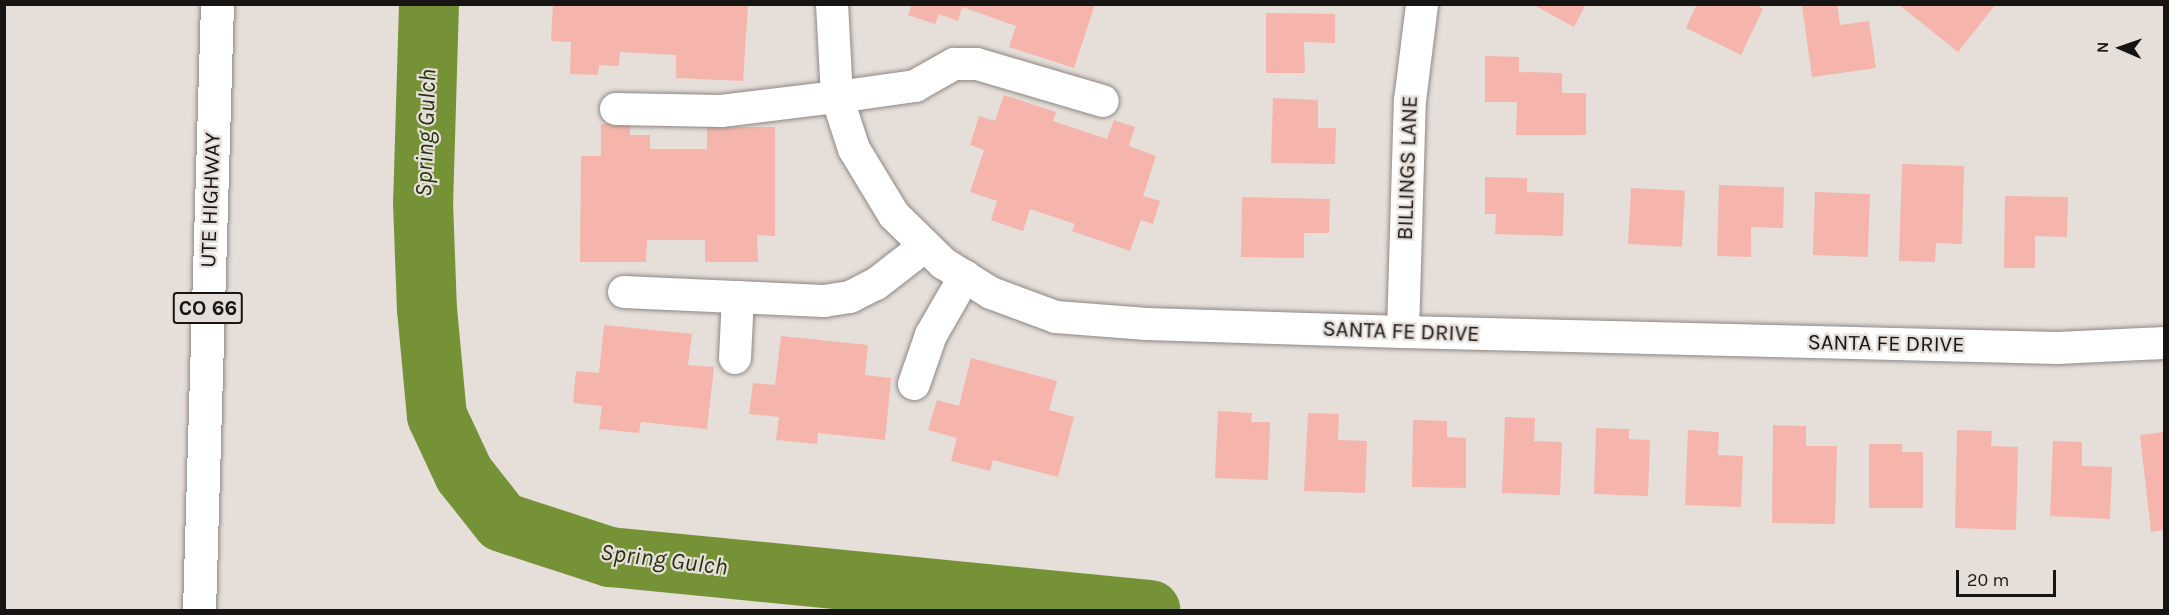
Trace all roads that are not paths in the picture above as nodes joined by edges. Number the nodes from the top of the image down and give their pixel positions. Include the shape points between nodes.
1 (218, 4) edge
2 (832, 4) edge
3 (1422, 4) edge
4 (837, 97) junction
5 (1102, 100) dead end
6 (616, 109) dead end
7 (925, 246) junction
8 (965, 276) junction
9 (624, 292) dead end
10 (738, 297) junction
11 (1403, 332) junction
12 (2164, 343) edge
13 (735, 358) dead end
14 (914, 384) dead end
15 (199, 610) edge

1 - 15 main road, UTE HIGHWAY / CO 66
2 - 4 street, SANTA FE DRIVE
3 - 11 street, BILLINGS LANE via 1410,101
4 - 5 street via 915,86 954,64 977,64
4 - 6 street via 721,111
4 - 7 street, SANTA FE DRIVE via 854,149 894,215
7 - 8 street, SANTA FE DRIVE
7 - 10 street via 876,284 850,297 824,301
8 - 11 street, SANTA FE DRIVE via 991,292 1056,317 1147,324
8 - 14 street via 931,335
9 - 10 street
10 - 13 street
11 - 12 street, SANTA FE DRIVE via 2058,348

